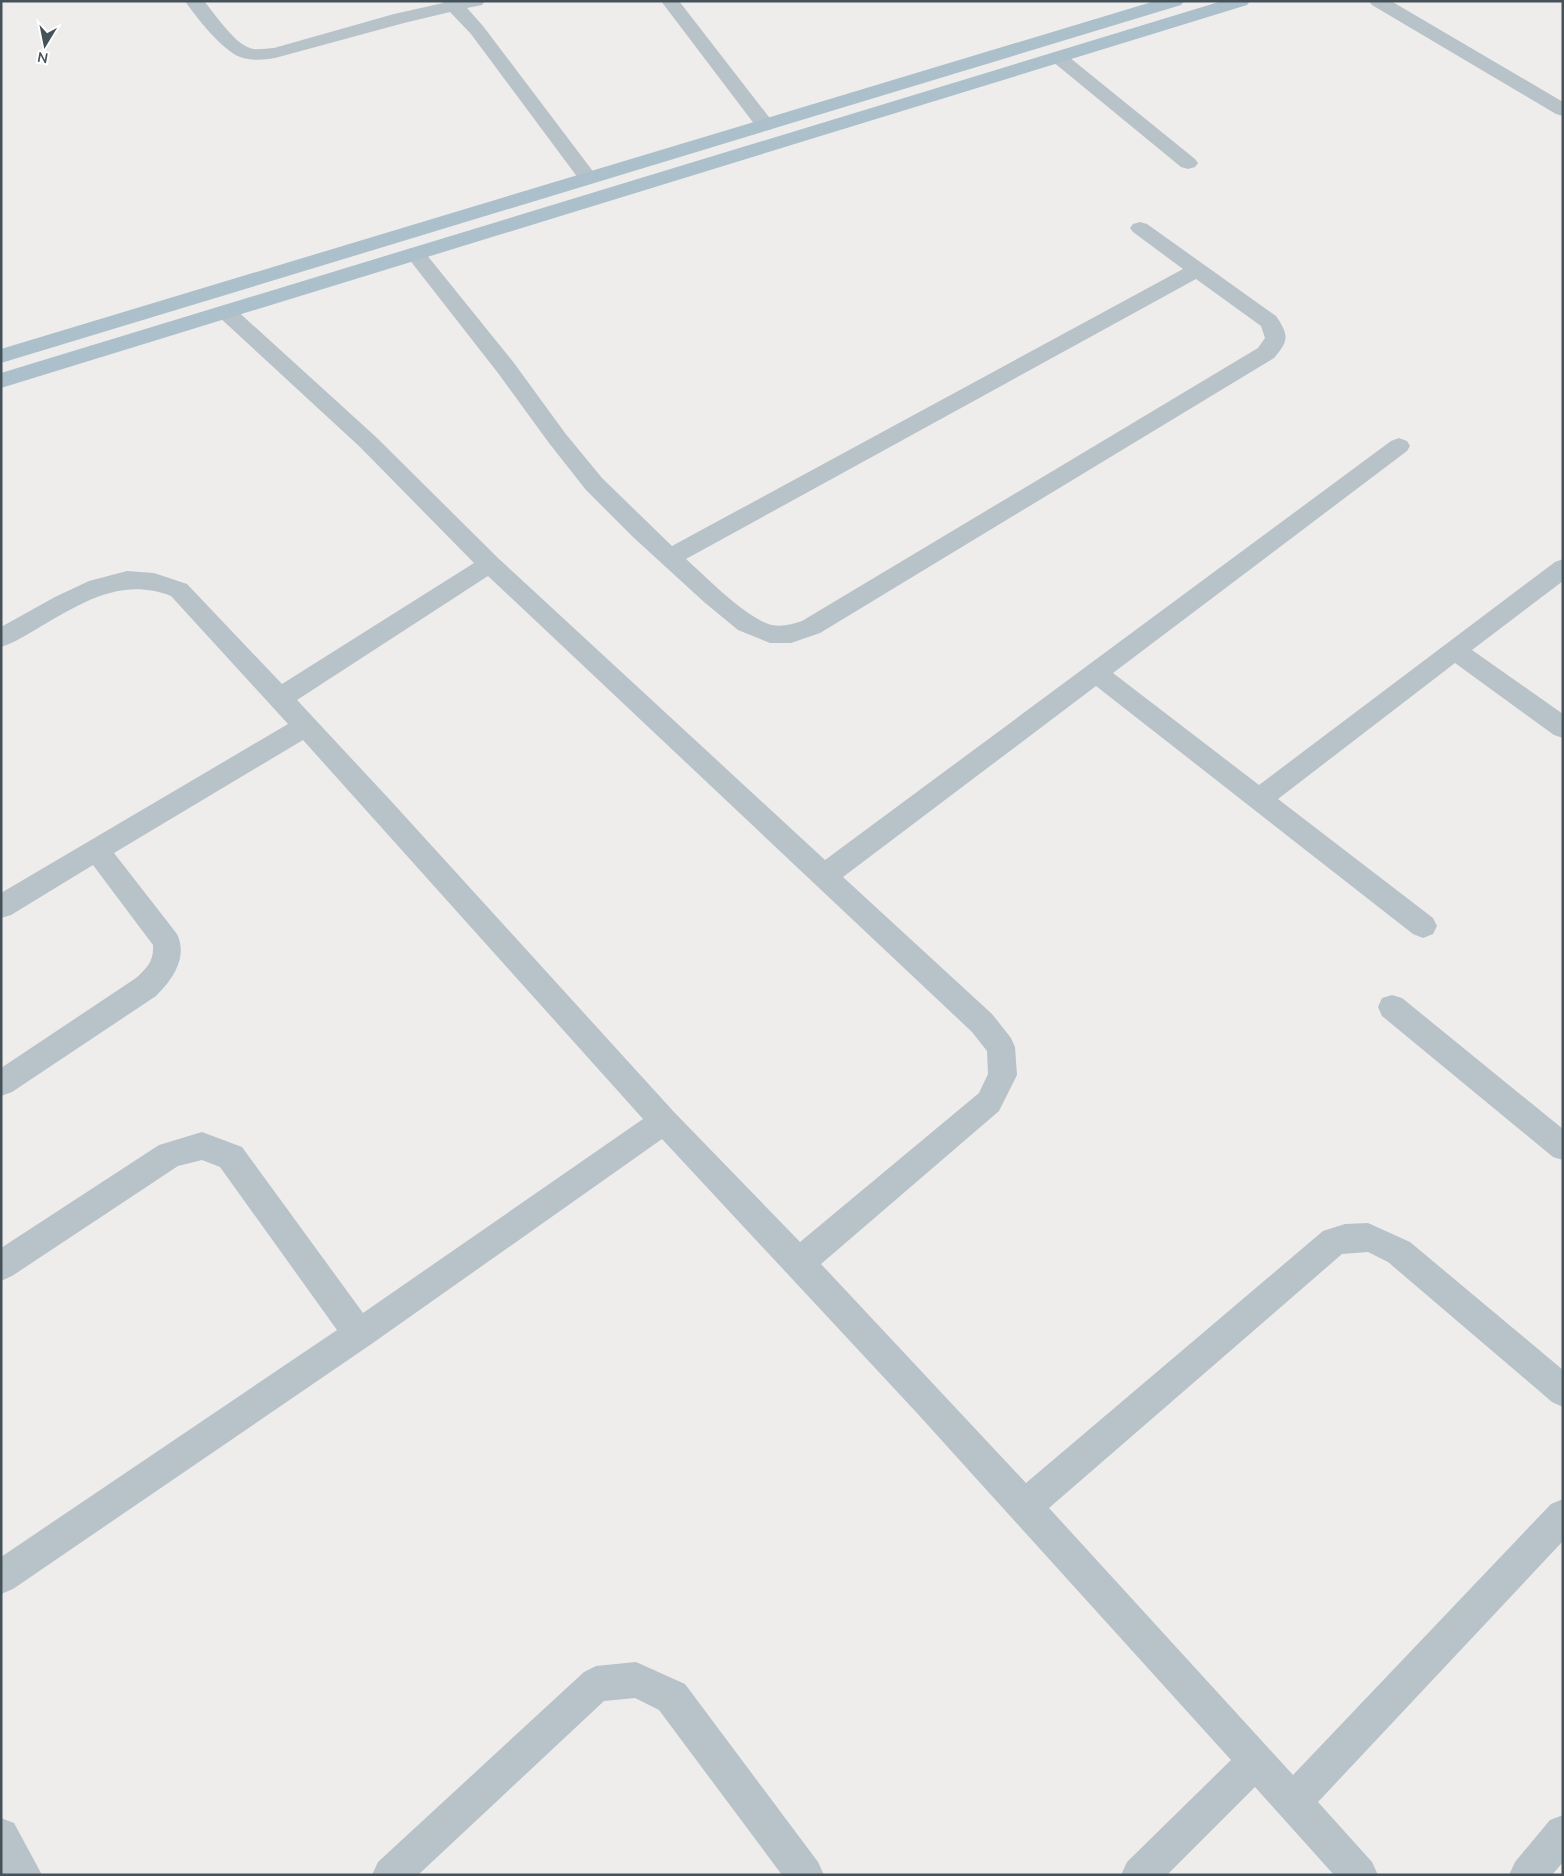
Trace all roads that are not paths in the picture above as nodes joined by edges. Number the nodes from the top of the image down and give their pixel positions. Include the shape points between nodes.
1 (194, 1) edge
2 (476, 1) edge
3 (670, 1) edge
4 (1175, 1) edge
5 (1241, 1) edge
6 (1378, 1) edge
7 (453, 4) edge
8 (1058, 57) junction
9 (1563, 110) edge
10 (765, 125) junction
11 (1188, 163) dead end
12 (588, 178) junction
13 (1140, 228) dead end
14 (415, 254) junction
15 (1198, 269) junction
16 (226, 312) junction
17 (1, 356) edge
18 (1, 381) edge
19 (1399, 446) dead end
20 (670, 557) junction
21 (490, 564) junction
22 (1563, 568) edge
23 (1, 638) edge
24 (1454, 650) junction
25 (1096, 672) junction
26 (280, 698) junction
27 (305, 726) junction
28 (1563, 728) edge
29 (1259, 799) junction
30 (97, 850) junction
31 (824, 876) junction
32 (1, 907) edge
33 (1423, 926) dead end
34 (1392, 1007) dead end
35 (2, 1082) edge
36 (664, 1121) junction
37 (1563, 1147) edge
38 (800, 1262) junction
39 (1, 1266) edge
40 (359, 1334) junction
41 (1563, 1391) edge
42 (1025, 1506) junction
43 (1563, 1516) edge
44 (1, 1577) edge
45 (1256, 1760) junction
46 (1293, 1802) junction
47 (1563, 1833) edge
48 (1, 1836) edge
49 (23, 1875) edge
50 (391, 1875) edge
51 (806, 1875) edge
52 (1140, 1875) edge
53 (1359, 1875) edge
54 (1528, 1875) edge

1 - 7 street via 234,45 243,52 257,54 275,53
2 - 7 street
3 - 10 street
4 - 10 main road
5 - 8 main road
6 - 9 street
7 - 12 street via 477,30
8 - 11 street
8 - 14 main road
10 - 12 main road
12 - 17 main road
13 - 15 street
14 - 16 main road
14 - 20 street via 594,484
15 - 20 street
15 - 20 street via 1269,321 1276,331 1276,342 1266,353 811,627 791,634 770,634 747,624
16 - 18 main road
16 - 21 street via 368,442
19 - 25 street
21 - 26 street
21 - 31 street
22 - 24 street
23 - 26 street via 91,590 126,580 158,582 179,590
24 - 28 street
24 - 29 street
25 - 29 street
25 - 31 street
26 - 27 street
27 - 30 street
27 - 36 street
29 - 33 street
30 - 32 street
30 - 35 street via 167,942 168,957 162,971 146,987
31 - 38 street via 982,1023 1001,1047 1004,1075 989,1102
34 - 37 street
36 - 38 street
36 - 40 street
38 - 42 street
39 - 40 street via 170,1155 202,1146 231,1157
40 - 44 street
41 - 42 street via 1399,1252 1378,1240 1355,1235 1334,1241
42 - 45 street
43 - 46 street
45 - 46 street
45 - 52 street
46 - 53 street
47 - 54 street
48 - 49 street
50 - 51 street via 596,1684 636,1680 672,1697

